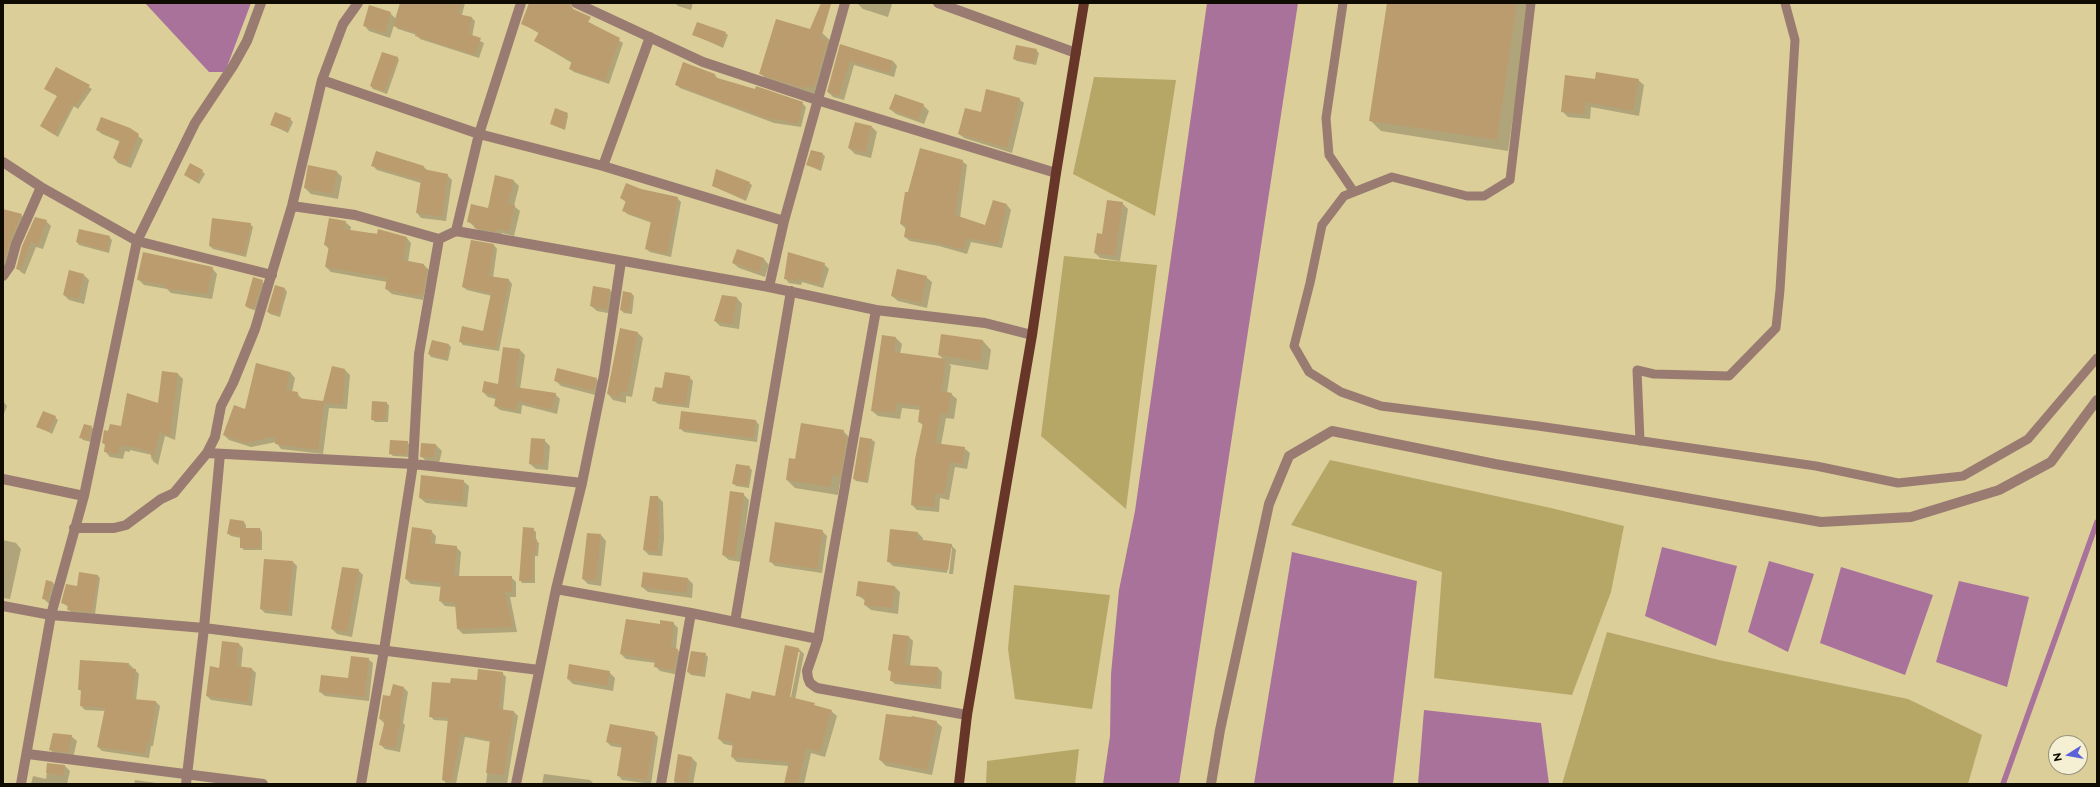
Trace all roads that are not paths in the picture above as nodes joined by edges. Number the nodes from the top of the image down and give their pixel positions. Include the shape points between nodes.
1 (261, 3) edge
2 (358, 3) edge
3 (521, 3) edge
4 (576, 3) edge
5 (845, 3) edge
6 (938, 3) edge
7 (1084, 3) edge
8 (1343, 3) edge
9 (1531, 3) edge
10 (1784, 3) edge
11 (650, 37) junction
12 (1076, 53) junction
13 (322, 80) junction
14 (817, 100) junction
15 (479, 134) junction
16 (3, 162) edge
17 (603, 166) junction
18 (1056, 173) junction
19 (41, 187) junction
20 (1354, 192) junction
21 (292, 206) junction
22 (784, 221) junction
23 (456, 231) junction
24 (439, 239) junction
25 (137, 241) junction
26 (621, 261) junction
27 (272, 275) junction
28 (3, 276) edge
29 (769, 287) junction
30 (791, 291) junction
31 (876, 310) junction
32 (1032, 335) junction
33 (2097, 358) edge
34 (2097, 400) edge
35 (1640, 441) junction
36 (207, 452) junction
37 (220, 454) junction
38 (413, 464) junction
39 (3, 479) edge
40 (582, 483) junction
41 (84, 496) junction
42 (74, 528) junction
43 (556, 589) junction
44 (3, 606) edge
45 (691, 613) junction
46 (51, 615) junction
47 (734, 622) junction
48 (204, 628) junction
49 (818, 639) junction
50 (384, 650) junction
51 (539, 670) junction
52 (968, 715) junction
53 (28, 754) junction
54 (186, 779) edge
55 (21, 784) edge
56 (263, 784) edge
57 (361, 784) edge
58 (516, 784) edge
59 (661, 784) edge
60 (959, 784) edge
61 (1211, 784) edge

1 - 25 street via 247,42 195,123
2 - 13 street via 343,24
3 - 15 street
4 - 11 street
5 - 14 street
6 - 12 street
7 - 12 main road
8 - 20 lane via 1326,118 1329,155
9 - 20 lane via 1510,180 1484,196 1467,196 1392,177
10 - 35 lane via 1795,40 1776,328 1729,376 1654,374 1637,370
11 - 14 street via 703,62
11 - 17 street
12 - 18 main road
13 - 15 street
13 - 21 street
14 - 18 street
14 - 22 street
15 - 17 street
15 - 23 street
16 - 19 street
17 - 22 street
18 - 32 main road
19 - 25 street
19 - 28 street via 16,244 10,266
20 - 35 lane via 1344,196 1322,225 1294,346 1309,372 1341,392 1381,406
21 - 24 street via 355,215
21 - 27 street
22 - 29 street
23 - 24 street
23 - 26 street
24 - 38 street via 419,354
25 - 27 street
25 - 41 street
26 - 29 street
26 - 40 street via 604,374
27 - 36 street via 255,329 221,406 214,437
29 - 30 street
30 - 31 street
30 - 47 street
31 - 32 street via 985,323
31 - 49 street
32 - 52 main road
33 - 35 lane via 2028,439 1963,476 1898,483 1816,466
34 - 61 street via 2051,462 2000,490 1911,517 1821,522 1495,464 1332,431 1289,456 1269,504 1220,730
36 - 37 street
36 - 42 street via 174,493 161,499 126,525 114,528
37 - 38 street
37 - 48 street
38 - 40 street
38 - 50 street
39 - 41 street
40 - 43 street
41 - 42 street
42 - 46 street
43 - 45 street
43 - 51 street
44 - 46 street
45 - 47 street
45 - 59 street
46 - 48 street
46 - 53 street
47 - 49 street
48 - 50 street
48 - 54 street
49 - 52 street via 807,671 810,683 817,688
50 - 51 street
50 - 57 street
51 - 58 street
52 - 60 main road
53 - 54 street
53 - 55 street
54 - 56 street

